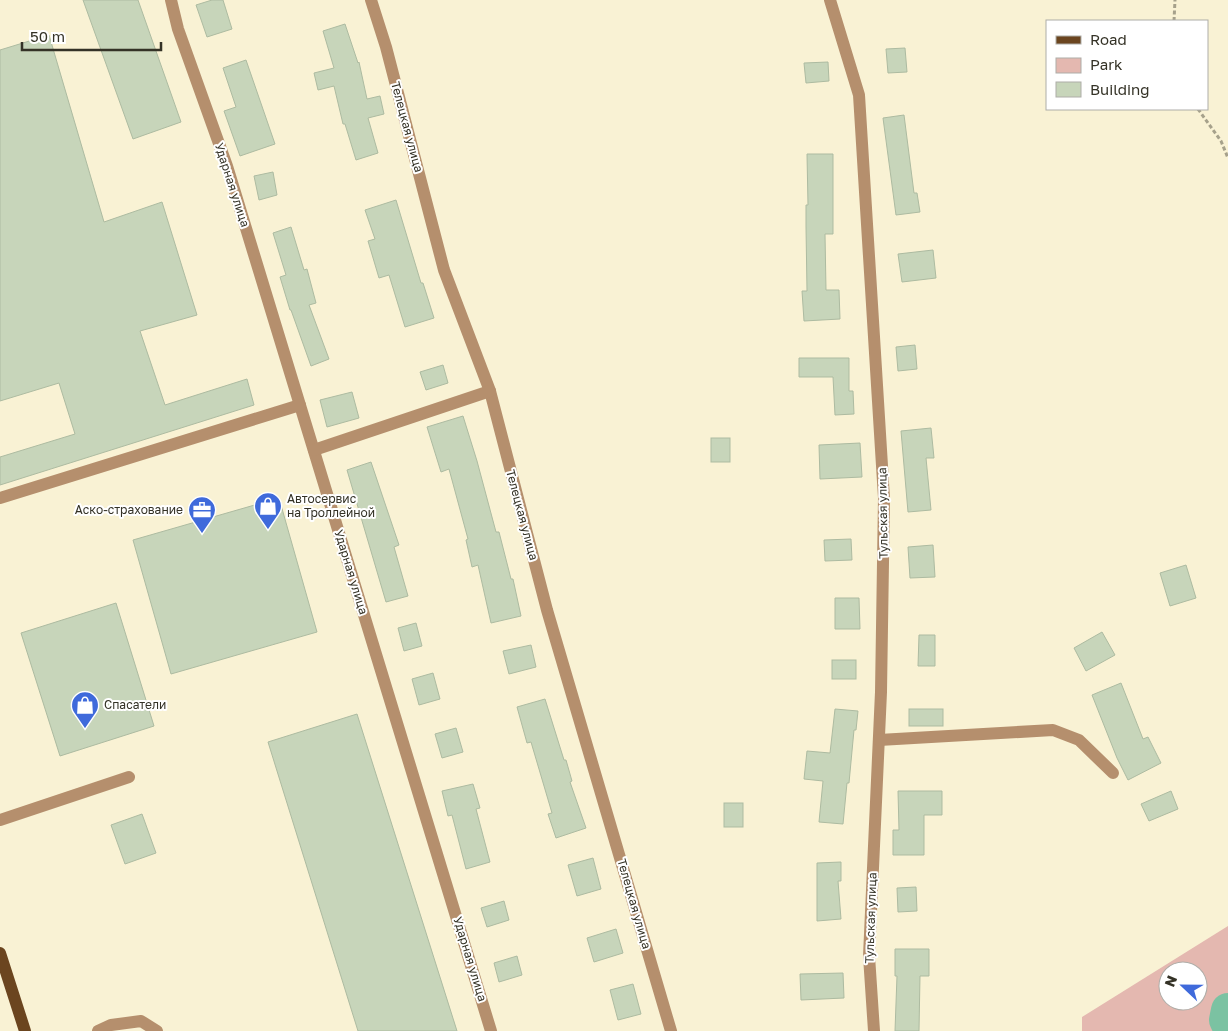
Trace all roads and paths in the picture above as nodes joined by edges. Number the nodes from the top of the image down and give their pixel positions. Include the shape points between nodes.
1 (171, 0) edge
2 (371, 0) edge
3 (830, 0) edge
4 (1175, 0) edge
5 (1174, 20) edge
6 (1199, 110) edge
7 (1228, 158) edge
8 (490, 391) junction
9 (300, 405) junction
10 (314, 450) junction
11 (0, 498) edge
12 (879, 740) junction
13 (1113, 773) dead end
14 (129, 777) dead end
15 (0, 820) edge
16 (0, 953) edge
17 (25, 1031) edge
18 (98, 1031) edge
19 (157, 1031) edge
20 (491, 1031) edge
21 (671, 1031) edge
22 (874, 1031) edge

1 - 9 street, Ударная улица via 178,29 227,166
2 - 8 street, Телецкая улица via 444,270
3 - 12 street, Тульская улица via 859,95 884,498
4 - 5 path
6 - 7 path via 1221,141
8 - 10 street
8 - 21 street, Телецкая улица via 547,610
9 - 10 street, Ударная улица
9 - 11 street
10 - 20 street, Ударная улица
12 - 13 street via 1053,730 1079,740
12 - 22 street, Тульская улица via 869,956
14 - 15 street
16 - 17 main road
18 - 19 street via 111,1025 141,1021

